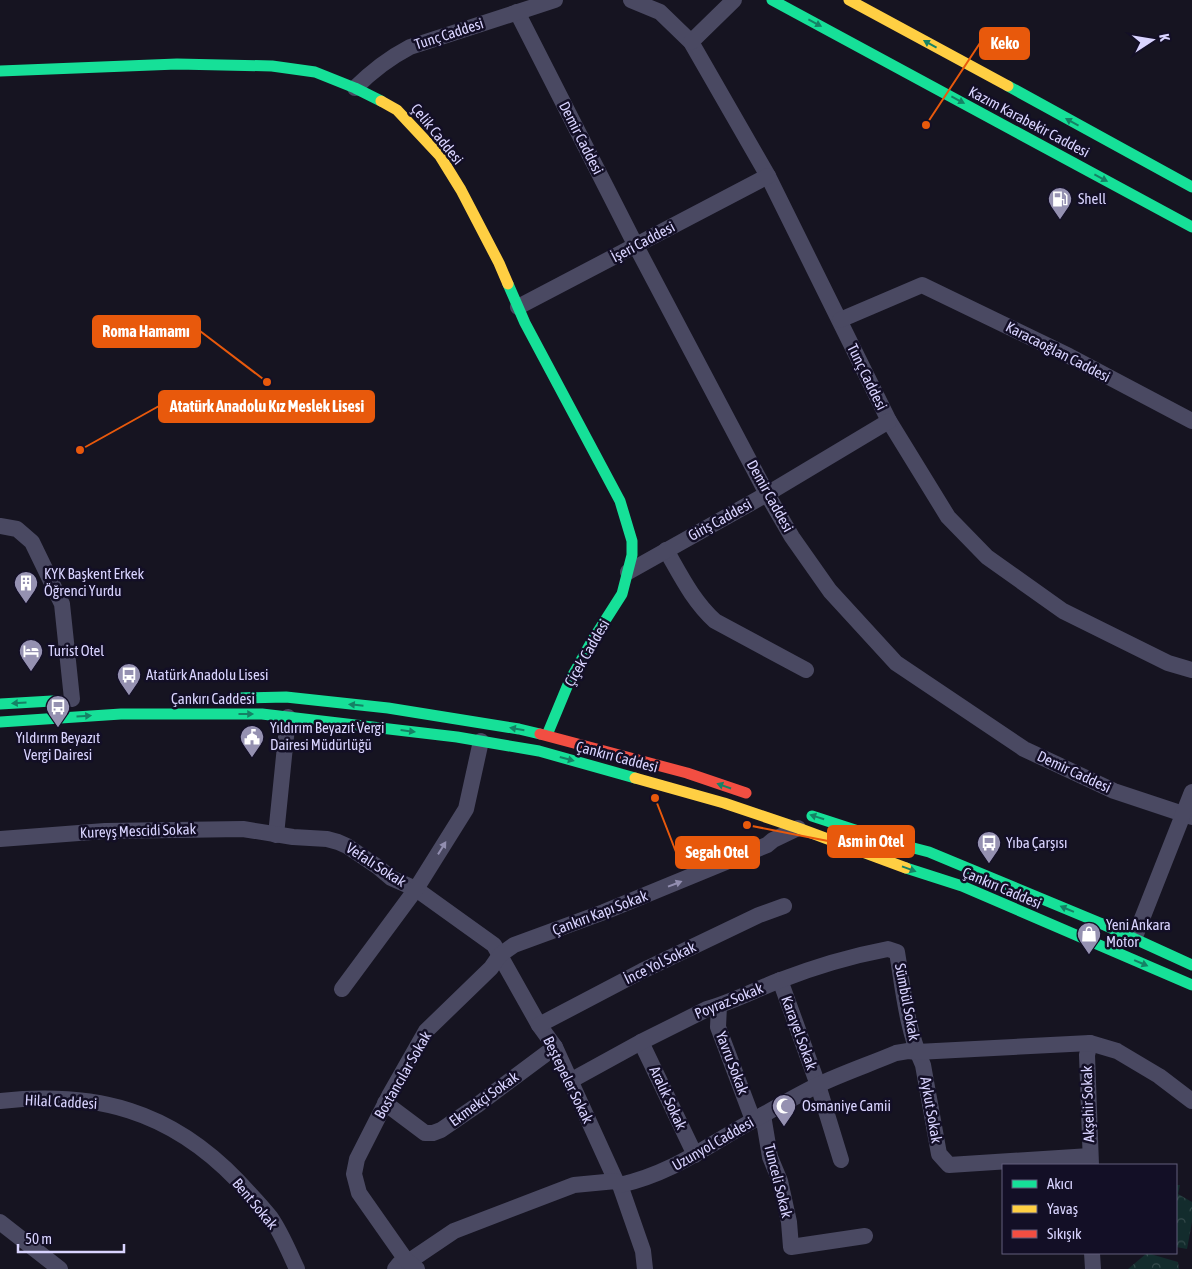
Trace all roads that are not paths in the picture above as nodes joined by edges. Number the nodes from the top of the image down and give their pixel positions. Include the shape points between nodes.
1 (555, 0) edge
2 (631, 0) edge
3 (734, 0) edge
4 (772, 0) edge
5 (849, 0) edge
6 (517, 12) junction
7 (691, 42) junction
8 (0, 71) edge
9 (354, 88) junction
10 (768, 176) junction
11 (1192, 187) edge
12 (1192, 227) edge
13 (636, 246) junction
14 (518, 307) junction
15 (840, 320) junction
16 (889, 421) junction
17 (1192, 421) edge
18 (767, 494) junction
19 (0, 526) edge
20 (666, 550) junction
21 (628, 572) junction
22 (806, 670) dead end
23 (1192, 670) edge
24 (226, 698) dead end
25 (77, 699) joint
26 (0, 704) edge
27 (288, 717) junction
28 (0, 722) edge
29 (547, 735) junction
30 (481, 741) junction
31 (1192, 792) edge
32 (761, 799) dead end
33 (798, 811) dead end
34 (1188, 816) edge
35 (798, 828) junction
36 (276, 835) junction
37 (0, 839) edge
38 (416, 889) junction
39 (784, 906) dead end
40 (1134, 939) junction
41 (897, 952) joint
42 (500, 955) junction
43 (1192, 965) edge
44 (1162, 972) junction
45 (780, 980) junction
46 (1192, 985) edge
47 (342, 989) dead end
48 (1192, 997) edge
49 (719, 1006) junction
50 (540, 1025) junction
51 (641, 1042) junction
52 (1090, 1043) junction
53 (555, 1046) junction
54 (917, 1052) junction
55 (570, 1081) junction
56 (818, 1085) junction
57 (0, 1101) edge
58 (1192, 1101) edge
59 (385, 1103) junction
60 (758, 1118) junction
61 (695, 1155) junction
62 (841, 1160) dead end
63 (1090, 1161) edge
64 (224, 1167) joint
65 (618, 1183) junction
66 (0, 1222) edge
67 (865, 1236) dead end
68 (1092, 1254) edge
69 (406, 1266) edge
70 (59, 1268) edge
71 (297, 1269) edge
72 (645, 1269) edge
73 (1093, 1269) edge

1 - 6 street, Tunç Caddesi
2 - 7 street, Tunç Caddesi via 660,12
3 - 7 street
4 -> 12 main road, Kazım Karabekir Caddesi
11 -> 5 main road, Kazım Karabekir Caddesi
6 - 9 street, Tunç Caddesi via 410,47 371,72
6 - 13 street, Demir Caddesi
7 - 10 street, Tunç Caddesi
8 - 9 main road, Çelik Caddesi via 177,64 272,66 315,72
9 - 14 main road, Çelik Caddesi via 397,110 440,156 499,263
10 - 13 street, İşeri Caddesi
10 - 15 street, Tunç Caddesi
13 - 14 street, İşeri Caddesi
13 - 18 street, Demir Caddesi
14 - 21 main road, Çelik Caddesi via 620,502 632,541
15 - 16 street, Tunç Caddesi
15 - 17 street, Karacaoğlan Caddesi via 922,285 1069,356
16 - 18 street, Giriş Caddesi
16 - 23 street, Tunç Caddesi via 948,517 987,557 1063,611 1168,663
18 - 20 street, Giriş Caddesi
18 - 34 street, Demir Caddesi via 830,591 896,663 1024,749 1114,791
19 - 25 street via 17,529 32,542 62,604
20 - 21 street, Giriş Caddesi
20 - 22 street via 693,596 715,621
21 - 29 main road, Çiçek Caddesi via 622,594 578,665
29 -> 24 main road, Çankırı Caddesi via 388,708 286,697
25 -> 26 main road
28 -> 27 main road, Çankırı Caddesi via 121,714 262,714
27 -> 30 main road, Çankırı Caddesi
27 - 36 street
32 -> 29 main road, Çankırı Caddesi via 687,773
30 -> 35 main road, Çankırı Caddesi via 539,751 606,769
38 -> 30 street via 466,809
31 - 34 street
40 -> 33 main road, Çankırı Caddesi via 929,852
34 - 40 street
42 -> 35 street, Çankırı Kapı Sokak via 514,945 767,845
35 -> 44 main road, Çankırı Caddesi via 962,886
36 - 37 street, Kureyş Mescidi Sokak via 242,829 105,831
36 - 38 street, Vefalı Sokak via 338,842 391,878
38 - 42 street via 494,945
38 - 47 street
39 - 50 street, İnce Yol Sokak via 642,971
40 - 43 main road, Çankırı Caddesi
41 - 45 street, Poyraz Sokak via 888,949 874,952 824,964
41 - 54 street, Sümbül Sokak
42 - 50 street, Beştepeler Sokak
42 - 59 street, Bostancılar Sokak via 491,968 426,1031
44 - 46 main road, Çankırı Caddesi
44 - 48 main road
45 - 49 street, Poyraz Sokak
45 - 56 street, Karayel Sokak
49 - 51 street, Poyraz Sokak via 686,1018
49 - 60 street, Yavru Sokak via 718,1027
50 - 53 street, Beştepeler Sokak
51 - 55 street, Poyraz Sokak
51 - 61 street, Aralık Sokak
52 - 54 street, Uzunyol Caddesi
52 - 58 street, Uzunyol Caddesi via 1117,1051
52 - 63 street, Akşehir Sokak via 1087,1055
53 - 55 street, Beştepeler Sokak
53 - 59 street, Ekmekçi Sokak via 476,1106 433,1133 425,1132
54 - 56 street, Uzunyol Caddesi via 896,1053
54 - 63 street, Aykut Sokak via 923,1065 939,1154 949,1165
55 - 65 street, Beştepeler Sokak
56 - 60 street, Uzunyol Caddesi
56 - 62 street, Karayel Sokak
57 - 64 street, Hilal Caddesi via 83,1100 110,1105 145,1116 183,1134
59 - 69 street, Bostancılar Sokak via 354,1174 359,1193
60 - 61 street, Uzunyol Caddesi
60 - 67 street, Tunceli Sokak via 780,1181 791,1248
61 - 65 street, Uzunyol Caddesi via 640,1180
64 - 71 street, Bent Sokak via 270,1218
65 - 69 street, Uzunyol Caddesi via 574,1184 454,1231
65 - 72 street, Beştepeler Sokak via 643,1251
66 - 70 street
68 - 73 street

